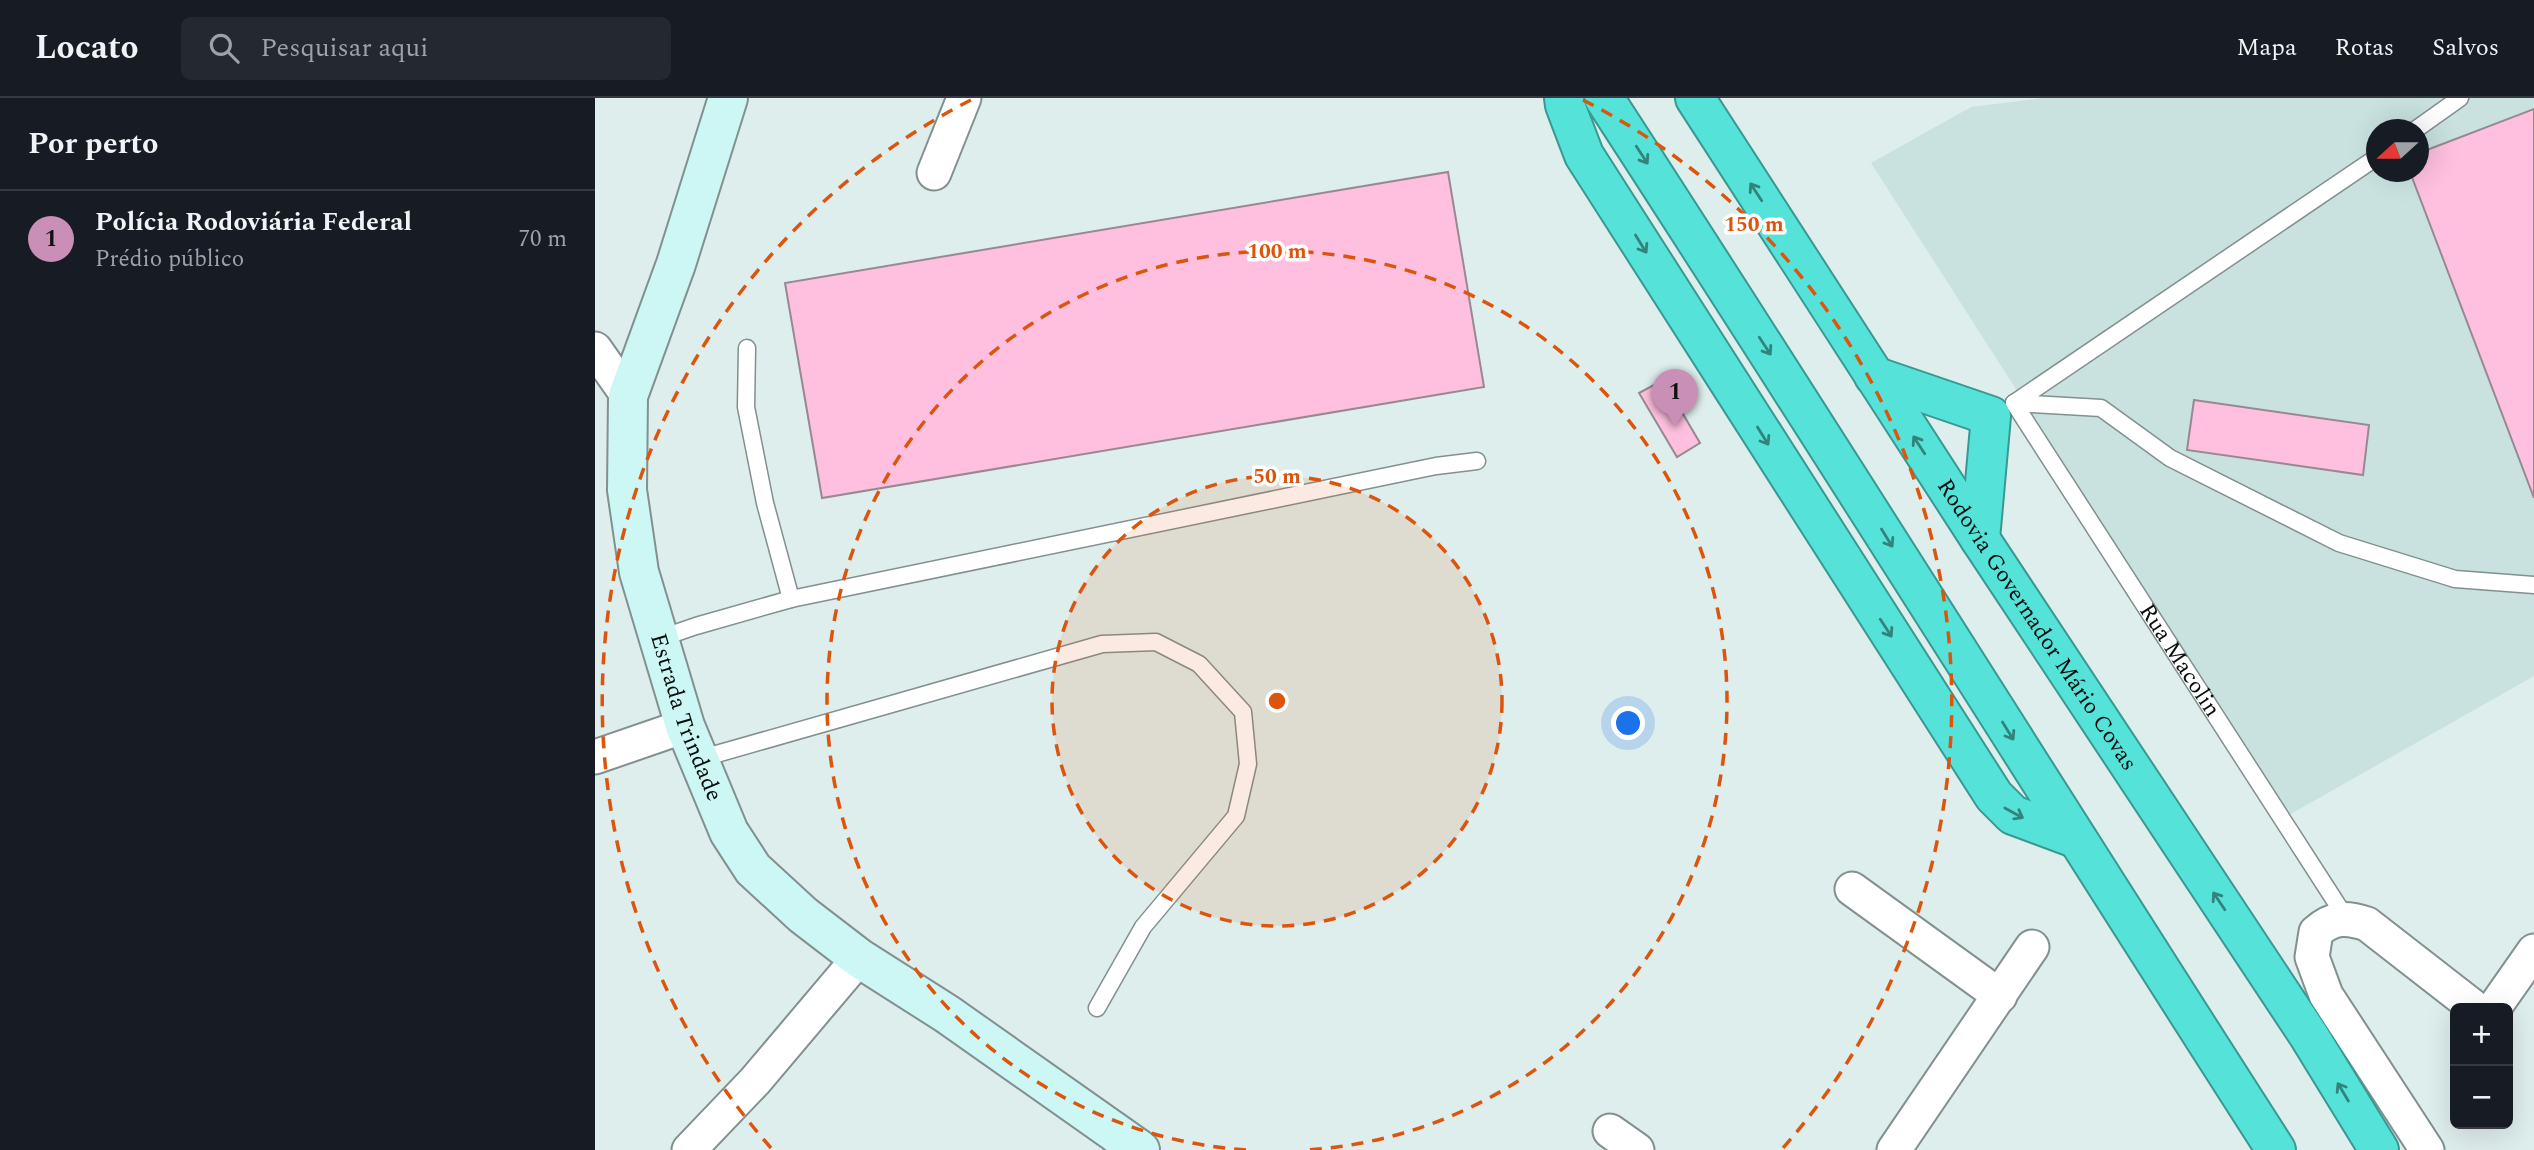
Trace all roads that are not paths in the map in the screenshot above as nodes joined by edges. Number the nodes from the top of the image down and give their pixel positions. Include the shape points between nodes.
1 (728, 98) edge
2 (964, 98) edge
3 (1564, 98) edge
4 (1604, 98) edge
5 (1695, 98) edge
6 (2459, 98) edge
7 (2429, 120) edge
8 (2366, 164) edge
9 (934, 173) dead end
10 (747, 348) dead end
11 (595, 349) edge
12 (1874, 376) junction
13 (628, 396) junction
14 (2002, 410) junction
15 (1477, 461) dead end
16 (1980, 539) junction
17 (2534, 585) edge
18 (791, 599) junction
19 (659, 639) junction
20 (692, 742) junction
21 (595, 757) edge
22 (2075, 838) junction
23 (1852, 889) dead end
24 (2346, 918) junction
25 (2032, 947) dead end
26 (2534, 951) edge
27 (859, 958) junction
28 (2000, 996) junction
29 (2469, 1003) edge
30 (2498, 1003) edge
31 (1097, 1008) dead end
32 (1610, 1131) dead end
33 (689, 1150) edge
34 (1140, 1150) edge
35 (1637, 1150) edge
36 (1894, 1150) edge
37 (2276, 1150) edge
38 (2378, 1150) edge
39 (2427, 1150) edge

1 - 13 street, Estrada Trindade via 676,264
2 - 9 street
3 -> 22 highway via 1584,155 1994,796 2013,815
4 -> 22 highway via 1798,396
12 -> 5 highway, Rodovia Governador Mário Covas
6 - 7 lane
8 - 14 lane
10 - 18 lane via 746,407
11 - 13 street
12 - 14 highway
16 -> 12 highway, Rodovia Governador Mário Covas
13 - 19 street, Estrada Trindade via 627,490 639,572
14 - 16 highway
14 - 17 lane via 2101,408 2170,458 2339,542 2455,579
14 - 24 lane, Rua Macolin
15 - 18 lane
38 -> 16 highway, Rodovia Governador Mário Covas via 2309,1036
18 - 19 lane
19 - 20 street, Estrada Trindade
20 - 21 street
20 - 27 street, Estrada Trindade via 729,832 753,869
20 - 31 lane via 1102,644 1156,642 1199,664 1243,712 1248,764 1236,816 1143,927
22 - 37 highway
23 - 28 street
24 - 29 street via 2367,924
24 - 39 street via 2328,922 2315,932 2312,957 2326,995
25 - 28 street
26 - 30 street
27 - 33 street via 755,1081
27 - 34 street, Estrada Trindade
28 - 36 street
32 - 35 street

